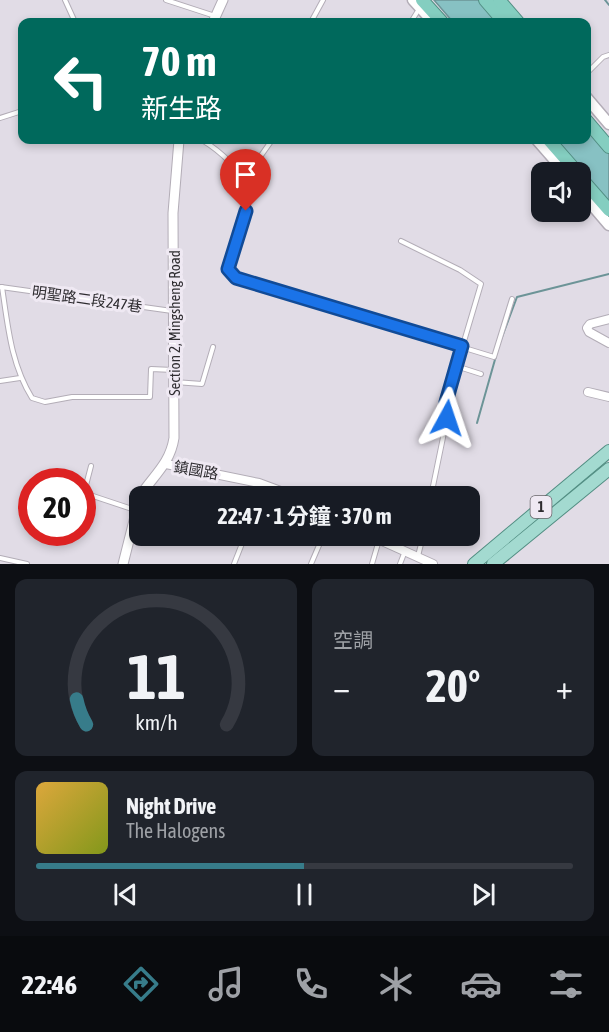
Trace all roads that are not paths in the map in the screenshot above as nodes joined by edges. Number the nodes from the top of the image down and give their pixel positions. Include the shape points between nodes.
1 (65, 0) edge
2 (166, 0) edge
3 (223, 0) edge
4 (323, 0) edge
5 (430, 0) edge
6 (485, 0) edge
7 (499, 0) edge
8 (504, 0) edge
9 (418, 3) edge
10 (73, 18) edge
11 (212, 18) edge
12 (215, 18) edge
13 (313, 18) edge
14 (412, 18) edge
15 (430, 18) edge
16 (437, 18) edge
17 (446, 18) edge
18 (501, 18) edge
19 (515, 18) edge
20 (520, 18) edge
21 (609, 55) edge
22 (591, 69) edge
23 (591, 103) edge
24 (18, 112) edge
25 (0, 118) edge
26 (609, 124) edge
27 (591, 126) edge
28 (179, 144) edge
29 (209, 144) edge
30 (269, 144) edge
31 (540, 144) edge
32 (552, 144) edge
33 (609, 147) edge
34 (556, 162) edge
35 (568, 162) edge
36 (245, 178) junction
37 (591, 190) edge
38 (591, 204) edge
39 (609, 210) edge
40 (609, 225) edge
41 (400, 241) dead end
42 (1, 287) edge
43 (512, 299) dead end
44 (174, 311) junction
45 (609, 319) edge
46 (609, 343) edge
47 (462, 346) junction
48 (213, 347) dead end
49 (456, 366) junction
50 (174, 370) junction
51 (481, 374) dead end
52 (20, 378) junction
53 (0, 381) edge
54 (174, 382) junction
55 (588, 392) dead end
56 (609, 397) edge
57 (609, 451) edge
58 (166, 464) junction
59 (91, 466) dead end
60 (609, 469) edge
61 (259, 483) junction
62 (149, 486) edge
63 (259, 486) edge
64 (267, 486) edge
65 (433, 486) edge
66 (129, 508) edge
67 (129, 537) edge
68 (241, 546) edge
69 (319, 546) edge
70 (378, 546) edge
71 (394, 546) edge
72 (421, 546) edge
73 (405, 551) junction
74 (418, 557) junction
75 (0, 558) edge
76 (27, 564) edge
77 (123, 564) edge
78 (234, 564) edge
79 (311, 564) edge
80 (372, 564) edge
81 (400, 564) edge
82 (433, 564) edge
83 (474, 564) edge
84 (494, 564) edge

1 - 10 lane
2 - 11 lane
3 - 12 street
4 - 13 lane
5 - 17 highway
6 - 18 highway
7 - 19 highway
8 - 20 main road
9 - 14 lane
9 - 15 main road
9 - 16 highway
21 - 22 lane
23 - 26 main road
24 - 25 lane
27 - 33 highway
28 - 44 street, Section 2, Mingsheng Road via 173,213
29 - 36 lane
30 - 36 lane
31 - 34 main road
32 - 35 highway
36 - 47 lane via 252,191 228,269 236,278
37 - 39 highway
38 - 40 main road
41 - 47 lane via 481,284
42 - 44 lane, 明聖路二段247巷
42 - 52 lane
43 - 47 lane via 494,357
44 - 50 street, Section 2, Mingsheng Road
45 - 46 street via 587,328
47 - 49 lane
48 - 54 lane via 202,384
49 - 51 lane
49 - 65 lane via 446,402 447,418
50 - 52 lane via 151,369 150,397 72,397 45,402 32,398
50 - 54 street, Section 2, Mingsheng Road
52 - 53 lane
54 - 58 street, Section 2, Mingsheng Road via 174,438
55 - 56 street
57 - 83 main road, 1
58 - 61 street, 鎮國路
58 - 62 street, Section 2, Mingsheng Road
59 - 66 lane via 84,493
60 - 84 main road, 1
61 - 63 lane
61 - 64 street, 鎮國路
67 - 77 street, Section 2, Mingsheng Road
68 - 78 lane
69 - 79 lane
70 - 80 lane
71 - 73 street
72 - 74 lane
73 - 74 street
73 - 81 lane
74 - 82 street
75 - 76 lane

